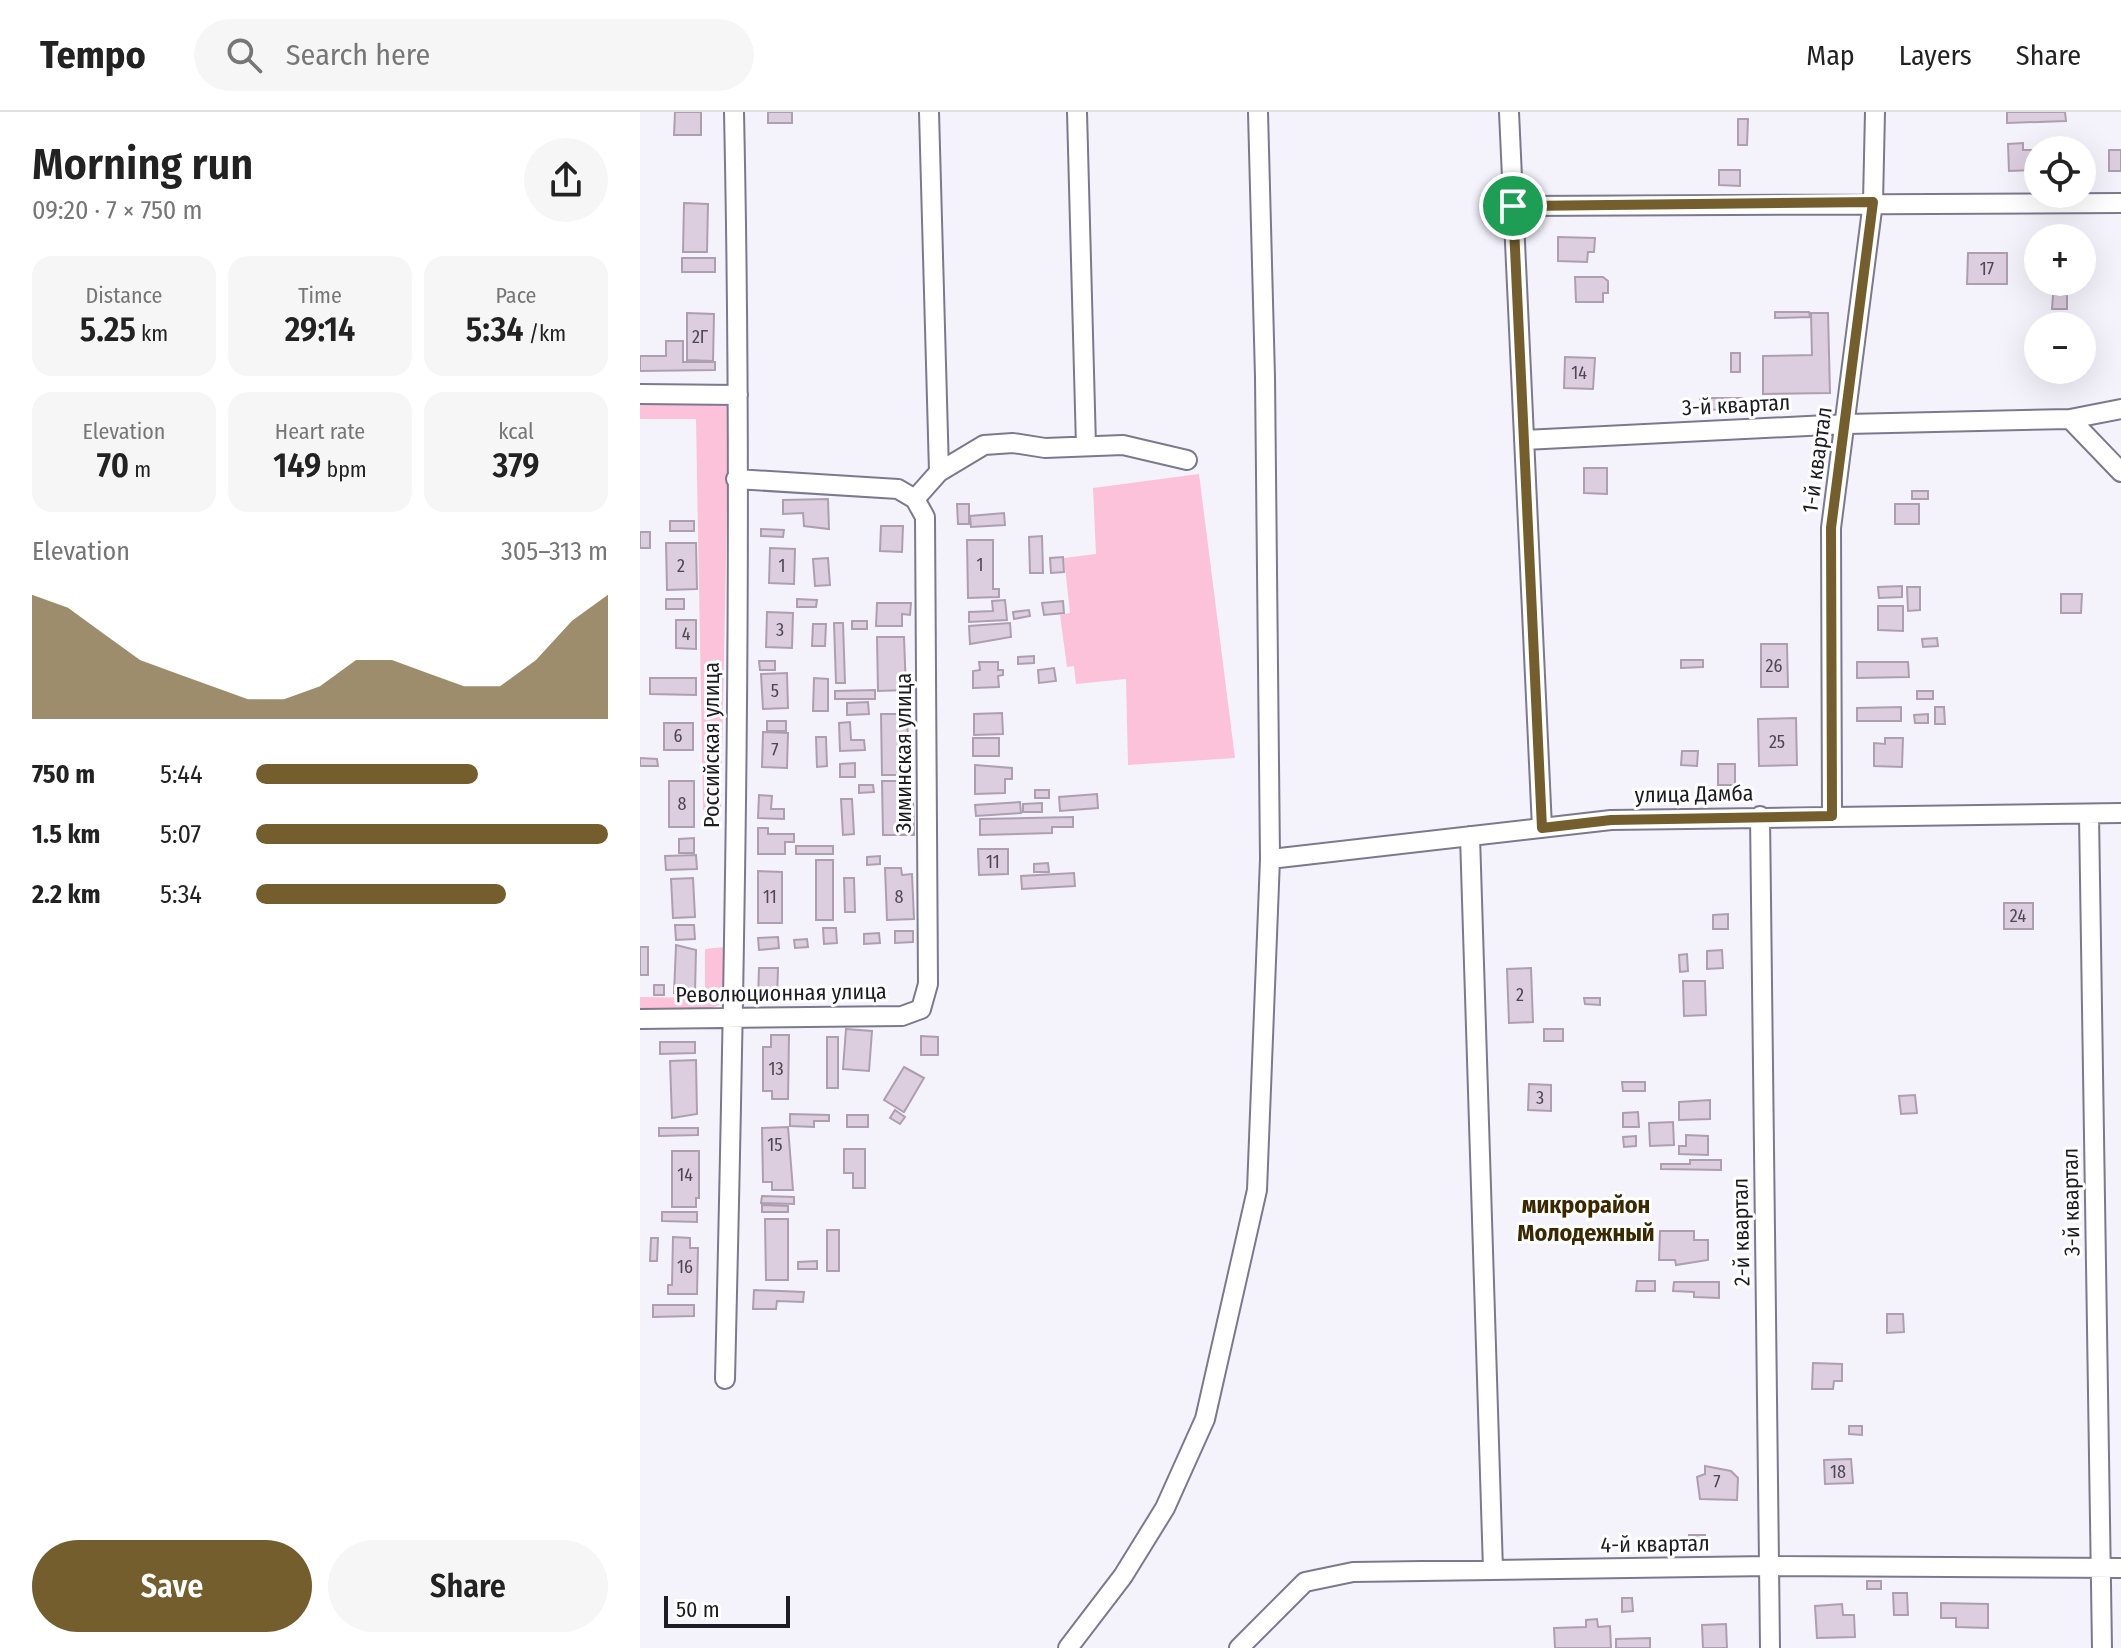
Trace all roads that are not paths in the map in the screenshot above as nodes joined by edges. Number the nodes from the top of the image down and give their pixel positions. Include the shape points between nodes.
1 (734, 112) edge
2 (929, 112) edge
3 (1077, 112) edge
4 (1258, 112) edge
5 (1509, 112) edge
6 (1875, 112) edge
7 (1873, 202) junction
8 (2121, 203) edge
9 (1513, 206) junction
10 (640, 394) edge
11 (738, 395) junction
12 (2121, 409) edge
13 (2070, 419) junction
14 (1847, 424) junction
15 (1524, 440) junction
16 (1086, 446) junction
17 (1187, 460) dead end
18 (939, 472) junction
19 (2121, 472) edge
20 (736, 479) junction
21 (915, 499) junction
22 (2121, 813) edge
23 (2089, 815) junction
24 (1760, 816) junction
25 (1832, 816) junction
26 (1542, 828) junction
27 (1470, 836) junction
28 (1270, 859) junction
29 (921, 1009) joint
30 (734, 1018) junction
31 (640, 1019) edge
32 (725, 1379) dead end
33 (1769, 1566) junction
34 (2101, 1568) junction
35 (2121, 1568) edge
36 (1493, 1570) junction
37 (1068, 1648) edge
38 (1239, 1648) edge
39 (1770, 1648) edge
40 (2102, 1648) edge

1 - 11 street, Российская улица
2 - 18 street
3 - 16 street
4 - 28 street
5 - 9 street
6 - 7 street, 1-й квартал
7 - 8 street
7 - 9 street
7 - 14 street, 1-й квартал
9 - 15 street
10 - 11 street
11 - 20 street, Российская улица
12 - 13 street, 3-й квартал
13 - 14 street, 3-й квартал
13 - 19 street
14 - 15 street, 3-й квартал
14 - 25 street, 1-й квартал via 1831,528
15 - 26 street
16 - 17 street via 1123,445
16 - 18 street via 984,445
18 - 21 street
20 - 21 street via 898,489
20 - 30 street, Российская улица
21 - 29 street, Зиминская улица via 925,517 928,984
22 - 23 street, улица Дамба
23 - 25 street, улица Дамба
23 - 34 street, 3-й квартал
24 - 25 street, улица Дамба
24 - 26 street, улица Дамба via 1611,820
24 - 33 street, 2-й квартал
26 - 27 street, улица Дамба
27 - 28 street, улица Дамба
27 - 36 street
28 - 37 street via 1257,1190 1205,1419 1165,1508 1123,1576
29 - 30 street, Революционная улица via 902,1016
30 - 31 street, Революционная улица
30 - 32 street, Российская улица
33 - 34 street, 4-й квартал
33 - 36 street, 4-й квартал
33 - 39 street, 2-й квартал
34 - 35 street
34 - 40 street, 3-й квартал
36 - 38 street, 4-й квартал via 1353,1572 1305,1582

